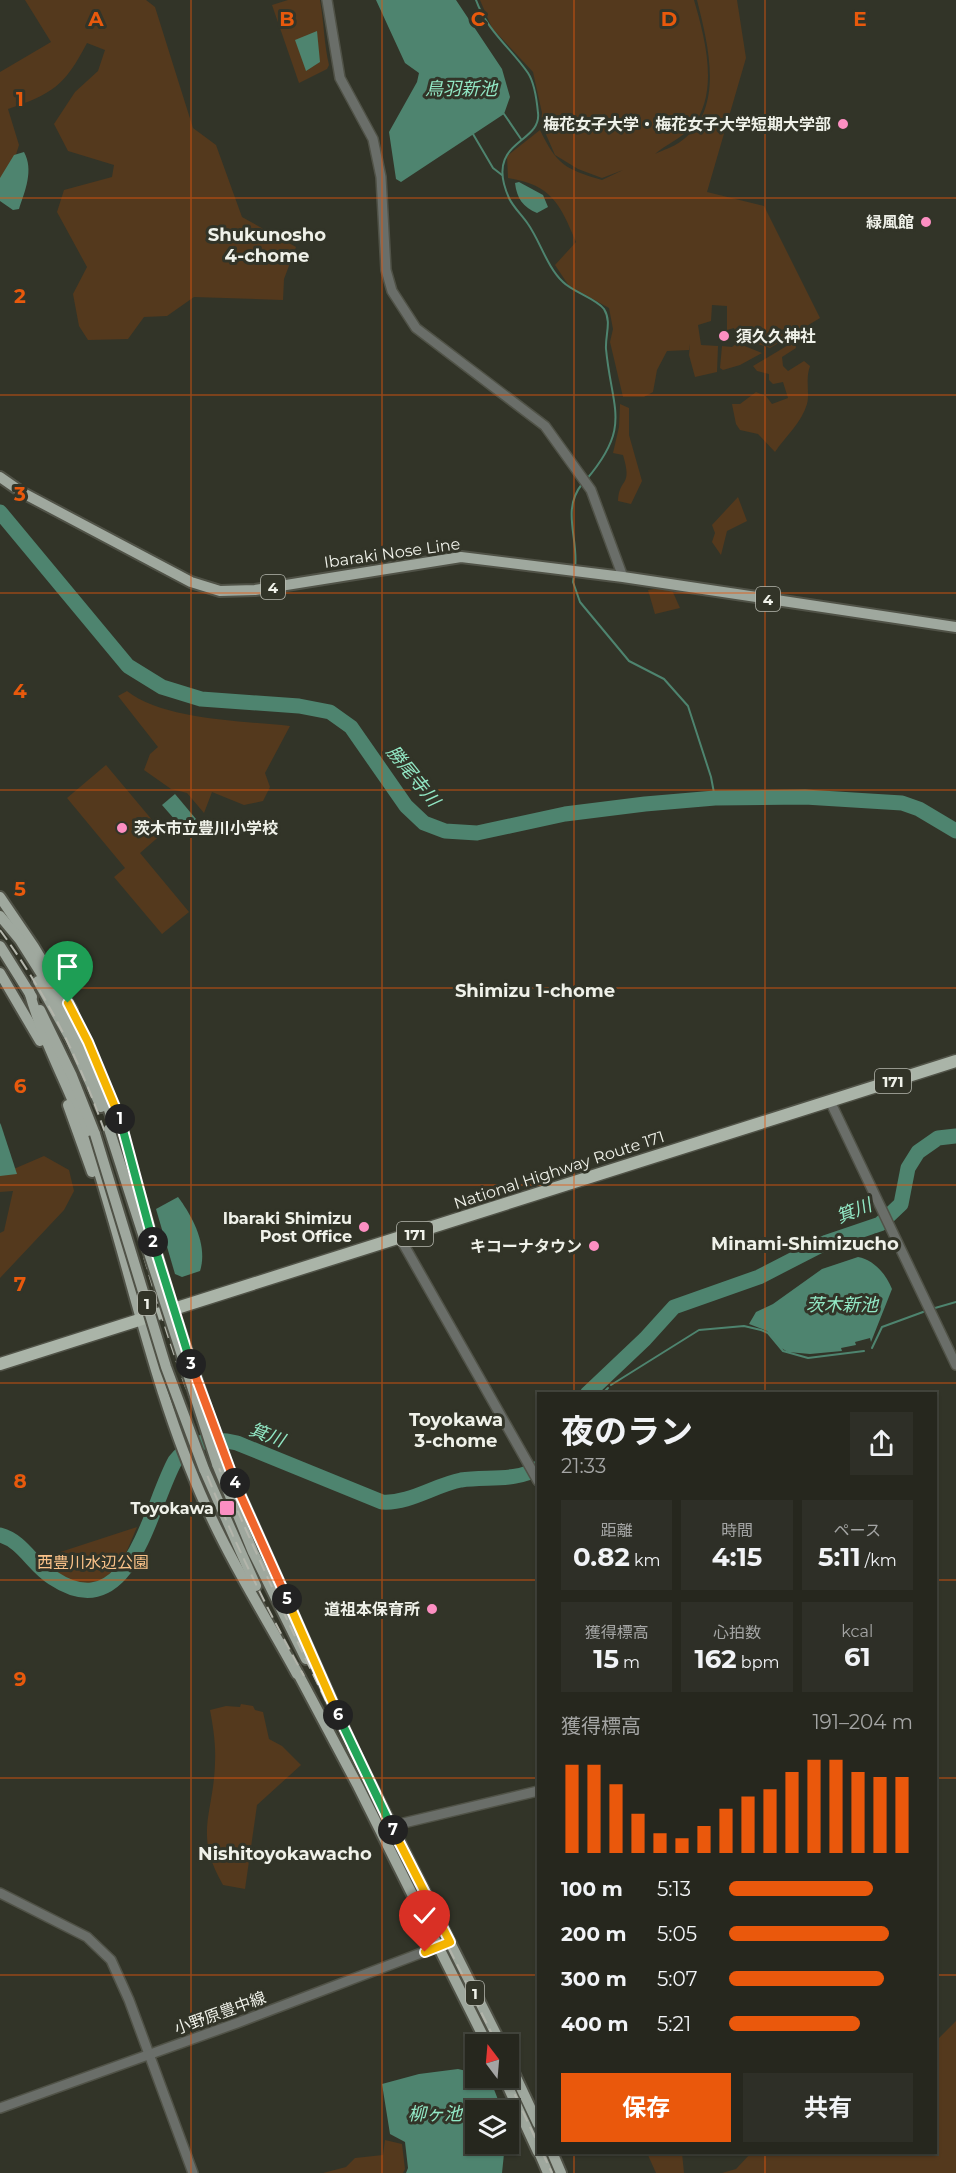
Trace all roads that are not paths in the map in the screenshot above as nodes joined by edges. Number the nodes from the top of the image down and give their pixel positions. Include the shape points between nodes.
1 (327, 0) edge
2 (0, 477) edge
3 (623, 577) junction
4 (956, 627) edge
5 (0, 897) edge
6 (0, 916) edge
7 (0, 923) edge
8 (0, 946) edge
9 (0, 974) edge
10 (29, 991) junction
11 (956, 1060) edge
12 (830, 1101) junction
13 (137, 1186) junction
14 (106, 1198) junction
15 (400, 1239) junction
16 (173, 1310) junction
17 (142, 1320) junction
18 (0, 1364) edge
19 (956, 1365) edge
20 (220, 1460) junction
21 (537, 1479) edge
22 (297, 1674) junction
23 (537, 1791) edge
24 (391, 1826) junction
25 (0, 1893) edge
26 (450, 1942) junction
27 (438, 1947) junction
28 (482, 2034) edge
29 (496, 2034) edge
30 (148, 2055) junction
31 (519, 2083) edge
32 (509, 2088) edge
33 (0, 2108) edge
34 (537, 2122) edge
35 (537, 2148) edge
36 (540, 2154) edge
37 (553, 2154) edge
38 (193, 2173) edge
39 (548, 2173) edge
40 (561, 2173) edge

1 - 3 street via 340,78 373,139 381,177 386,270 392,291 422,333 545,426 586,481
2 - 3 main road, Ibaraki Nose Line / 4 via 191,582 220,591 255,590 460,557
3 - 4 main road, Ibaraki Nose Line / 4
5 - 13 main road, 1 via 56,981 88,1042 127,1138
6 - 13 main road via 28,952 73,1027 100,1084
7 - 20 main road, 1, bridge via 58,1016 109,1129
8 - 10 main road, 1
9 - 14 main road, 1 via 48,1059
10 - 14 main road, 1 via 36,1018 79,1114
10 - 22 main road, 1, bridge via 72,1076 95,1134 166,1367 204,1469
11 - 12 highway, National Highway Route 171 / 171
12 - 15 highway, National Highway Route 171 / 171
12 - 19 street
13 - 16 main road, 1
14 - 17 main road, 1
15 - 16 highway, National Highway Route 171 / 171
15 - 21 street
16 - 17 highway, National Highway Route 171 / 171
16 - 20 main road, 1
17 - 18 highway, National Highway Route 171 / 171
17 - 22 main road, 1 via 155,1369 207,1508
20 - 24 main road, 1 via 253,1552
22 - 27 main road, 1
23 - 24 street
24 - 26 main road, 1
25 - 30 street via 100,1947 121,1978
26 - 27 street, 小野原豊中線
26 - 29 main road, 1
27 - 28 main road, 1
27 - 30 street, 小野原豊中線
30 - 33 street, 小野原豊中線
30 - 38 street
31 - 34 main road
32 - 35 main road
36 - 39 main road
37 - 40 main road

